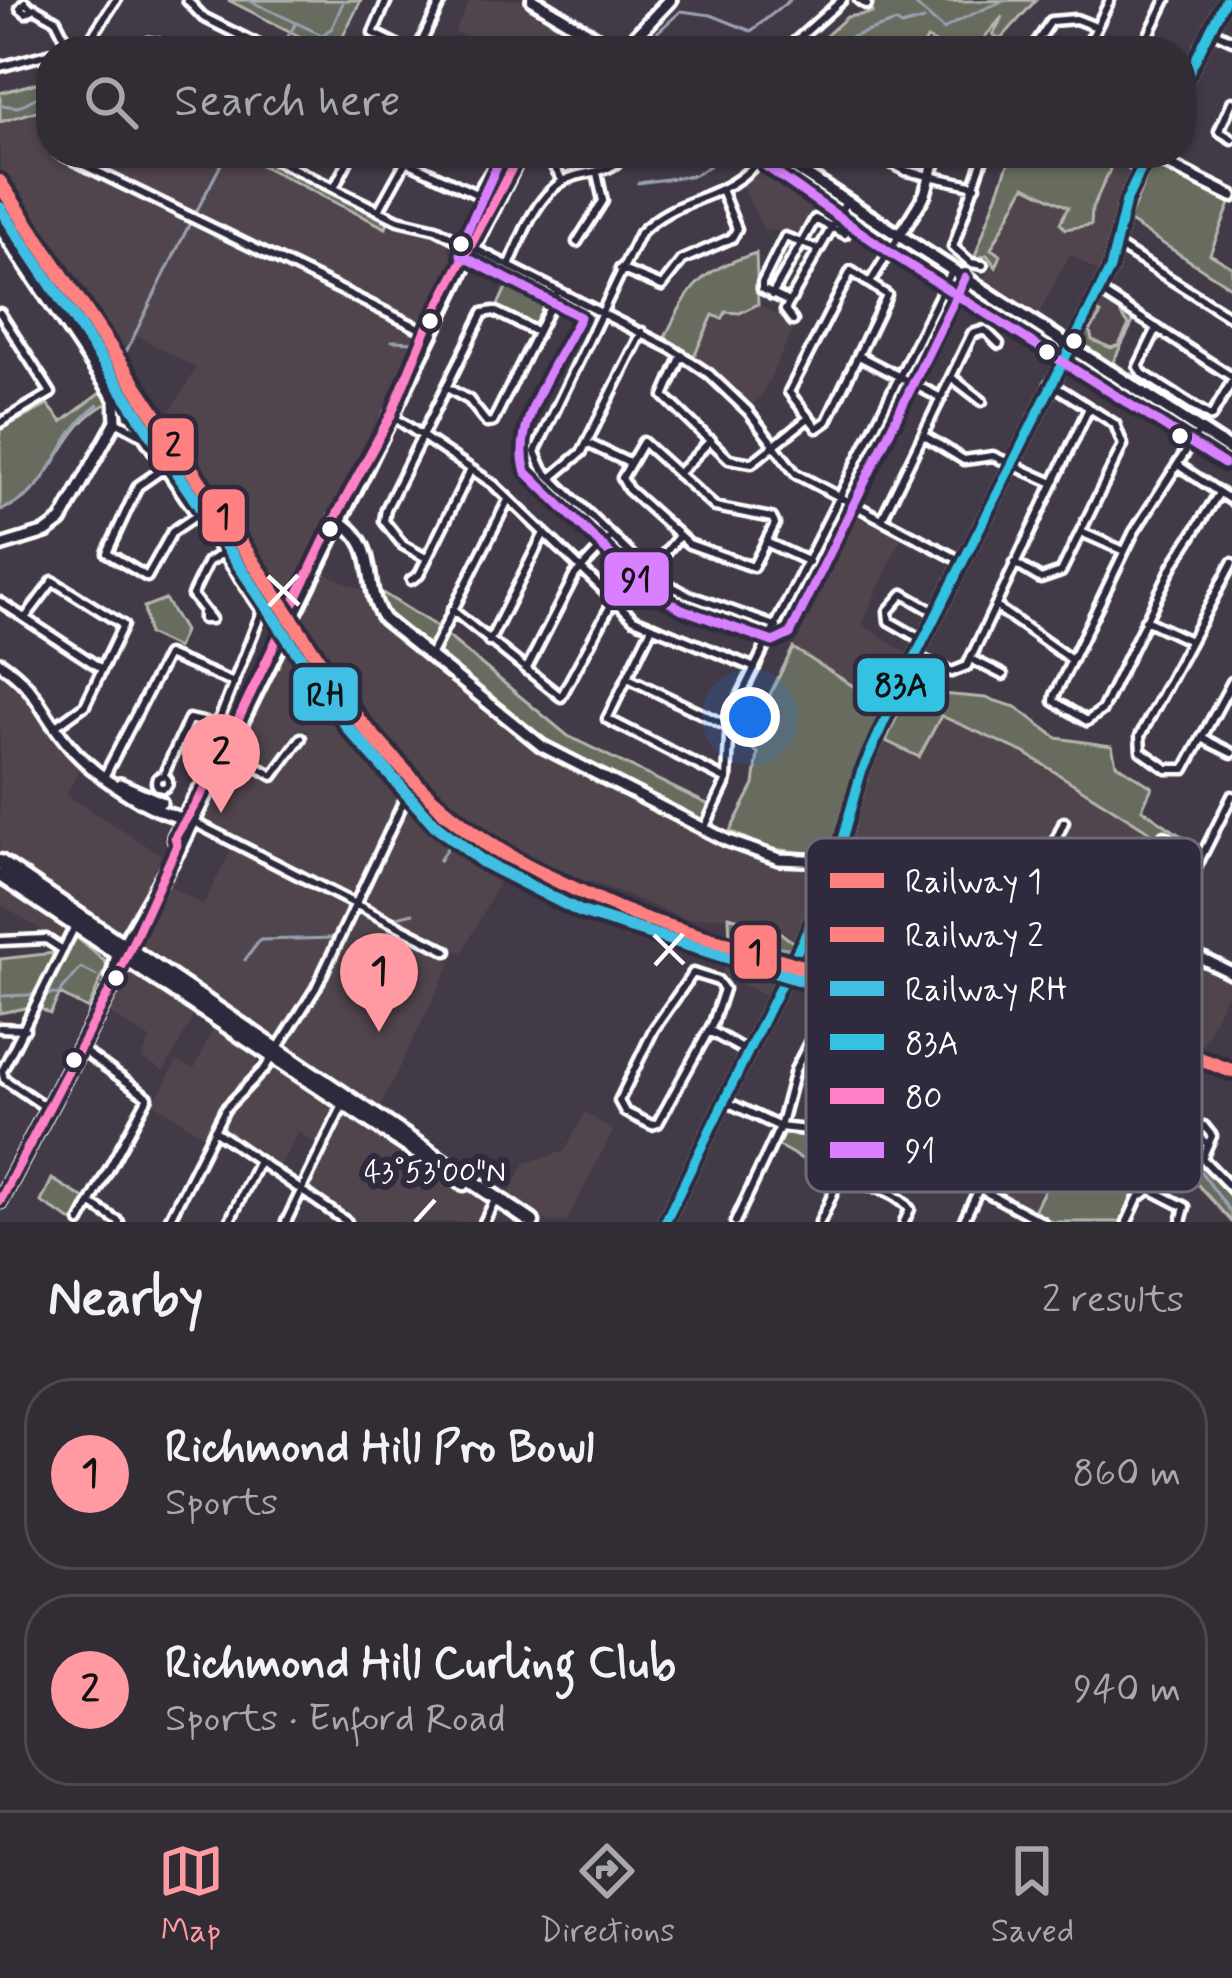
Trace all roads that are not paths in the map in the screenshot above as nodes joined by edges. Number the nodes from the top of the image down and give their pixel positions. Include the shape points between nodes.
1 (116, 0) edge
2 (187, 0) edge
3 (387, 0) edge
4 (442, 0) edge
5 (533, 0) edge
6 (670, 0) edge
7 (842, 0) edge
8 (1110, 0) edge
9 (1166, 0) edge
10 (1225, 0) edge
11 (31, 8) dead end
12 (1096, 27) junction
13 (1210, 30) junction
14 (64, 36) edge
15 (90, 36) edge
16 (241, 36) edge
17 (380, 36) edge
18 (422, 36) edge
19 (590, 36) edge
20 (632, 36) edge
21 (803, 36) edge
22 (1041, 36) edge
23 (1092, 36) edge
24 (1148, 36) edge
25 (1232, 40) edge
26 (36, 57) edge
27 (1196, 58) edge
28 (0, 67) edge
29 (1232, 102) edge
30 (1232, 140) edge
31 (90, 168) edge
32 (294, 168) edge
33 (344, 168) edge
34 (400, 168) edge
35 (415, 168) edge
36 (492, 168) edge
37 (512, 168) edge
38 (555, 168) edge
39 (604, 168) edge
40 (754, 168) edge
41 (792, 168) edge
42 (910, 168) edge
43 (933, 168) edge
44 (981, 168) edge
45 (1141, 168) edge
46 (1176, 168) edge
47 (597, 173) junction
48 (931, 176) junction
49 (563, 181) junction
50 (976, 186) junction
51 (334, 188) junction
52 (722, 192) junction
53 (1232, 196) edge
54 (846, 202) junction
55 (379, 210) junction
56 (831, 225) junction
57 (1, 230) edge
58 (845, 234) dead end
59 (899, 236) junction
60 (800, 241) junction
61 (578, 242) dead end
62 (1118, 246) junction
63 (472, 247) junction
64 (815, 248) junction
65 (983, 265) dead end
66 (509, 266) junction
67 (620, 269) junction
68 (952, 271) junction
69 (871, 281) junction
70 (558, 291) junction
71 (1100, 291) junction
72 (772, 295) junction
73 (789, 302) junction
74 (600, 310) junction
75 (0, 313) edge
76 (1232, 318) edge
77 (794, 321) dead end
78 (1157, 328) junction
79 (537, 332) junction
80 (642, 332) junction
81 (429, 333) junction
82 (999, 344) dead end
83 (1070, 346) junction
84 (682, 355) junction
85 (858, 356) junction
86 (899, 376) junction
87 (951, 377) junction
88 (1232, 379) edge
89 (1050, 383) junction
90 (448, 388) junction
91 (941, 398) junction
92 (982, 400) dead end
93 (1089, 408) junction
94 (391, 415) junction
95 (807, 419) junction
96 (1, 420) edge
97 (116, 421) junction
98 (1200, 430) junction
99 (426, 434) junction
100 (923, 435) junction
101 (710, 440) junction
102 (586, 443) junction
103 (773, 447) junction
104 (1232, 451) edge
105 (629, 463) junction
106 (1010, 464) junction
107 (1178, 465) junction
108 (165, 467) junction
109 (472, 467) junction
110 (678, 473) junction
111 (551, 478) junction
112 (1053, 483) junction
113 (1220, 493) junction
114 (839, 498) junction
115 (508, 500) junction
116 (1232, 501) edge
117 (197, 514) junction
118 (881, 519) junction
119 (338, 520) junction
120 (1081, 532) junction
121 (543, 535) junction
122 (679, 536) junction
123 (611, 537) junction
124 (766, 542) junction
125 (0, 546) edge
126 (1124, 551) junction
127 (223, 553) junction
128 (426, 558) junction
129 (809, 562) junction
130 (963, 562) junction
131 (1014, 563) junction
132 (1232, 563) edge
133 (579, 569) junction
134 (650, 573) junction
135 (411, 580) dead end
136 (0, 602) edge
137 (612, 602) junction
138 (995, 606) junction
139 (452, 610) junction
140 (203, 613) dead end
141 (938, 614) junction
142 (25, 618) junction
143 (1145, 620) junction
144 (777, 626) junction
145 (651, 629) junction
146 (1187, 640) junction
147 (924, 641) junction
148 (489, 642) junction
149 (430, 654) junction
150 (916, 657) junction
151 (971, 659) junction
152 (1072, 660) junction
153 (0, 663) edge
154 (755, 668) junction
155 (102, 669) junction
156 (526, 670) junction
157 (1003, 675) dead end
158 (626, 678) junction
159 (1232, 682) edge
160 (234, 683) junction
161 (56, 726) junction
162 (727, 726) junction
163 (301, 738) dead end
164 (1204, 739) junction
165 (226, 749) junction
166 (1232, 753) edge
167 (106, 775) junction
168 (163, 776) dead end
169 (727, 780) junction
170 (403, 802) dead end
171 (1230, 803) edge
172 (189, 820) junction
173 (1064, 822) dead end
174 (704, 830) junction
175 (1164, 836) dead end
176 (844, 838) edge
177 (1057, 838) edge
178 (1167, 838) edge
179 (1202, 852) edge
180 (806, 860) edge
181 (0, 862) edge
182 (0, 875) edge
183 (356, 903) junction
184 (75, 926) junction
185 (806, 930) edge
186 (0, 941) edge
187 (63, 950) junction
188 (447, 951) dead end
189 (124, 953) junction
190 (1202, 958) edge
191 (1232, 973) edge
192 (0, 1028) edge
193 (25, 1029) junction
194 (709, 1031) junction
195 (78, 1047) junction
196 (806, 1047) edge
197 (749, 1052) junction
198 (275, 1053) junction
199 (725, 1101) junction
200 (344, 1104) junction
201 (48, 1109) junction
202 (780, 1127) junction
203 (214, 1130) junction
204 (806, 1130) edge
205 (1205, 1142) dead end
206 (258, 1163) junction
207 (1232, 1189) edge
208 (301, 1192) junction
209 (834, 1192) edge
210 (889, 1192) edge
211 (978, 1192) edge
212 (983, 1192) edge
213 (1146, 1192) edge
214 (1156, 1192) edge
215 (496, 1199) junction
216 (0, 1202) edge
217 (90, 1203) junction
218 (80, 1222) edge
219 (119, 1222) edge
220 (168, 1222) edge
221 (229, 1222) edge
222 (286, 1222) edge
223 (347, 1222) edge
224 (484, 1222) edge
225 (532, 1222) edge
226 (665, 1222) edge
227 (735, 1222) edge
228 (820, 1222) edge
229 (904, 1222) edge
230 (963, 1222) edge
231 (1042, 1222) edge
232 (1127, 1222) edge
233 (1181, 1222) edge

1 - 15 street
2 - 16 street
3 - 17 street via 374,33
4 - 18 street
5 - 19 main road
6 - 20 main road
7 - 21 street
8 - 12 street
9 - 24 street
10 - 13 street
11 - 14 street via 56,20
12 - 22 street via 1051,21
12 - 23 street
13 - 25 street
13 - 27 street
26 - 28 street
29 - 30 street via 1219,131
31 - 81 street
32 - 51 street
33 - 51 street
34 - 55 street
35 - 36 street via 476,194
37 - 63 main road
38 - 49 street
39 - 47 street
40 - 52 street
41 - 54 main road
42 - 48 street
43 - 48 street
44 - 50 street
45 - 62 street
46 - 53 street
47 - 49 street
47 - 61 street via 603,200
48 - 50 street
48 - 59 street
49 - 66 street via 533,215
50 - 65 street via 953,247
51 - 55 street
52 - 67 street via 652,222
52 - 67 street via 736,236 689,255 662,286
54 - 56 street
54 - 59 main road
55 - 63 street
56 - 58 street
56 - 60 street via 816,218
56 - 64 street
57 - 97 street via 109,384
59 - 68 main road
59 - 69 street
60 - 64 street
60 - 72 street
60 - 72 street via 785,237 762,284
62 - 71 street
62 - 76 street
63 - 66 street
63 - 81 main road
64 - 73 street
66 - 70 street
67 - 74 street
68 - 83 main road
68 - 86 street
69 - 85 street via 887,295
69 - 95 street via 847,274 791,387 789,397
70 - 74 street
70 - 79 street
71 - 78 street
71 - 83 street
72 - 73 street
73 - 77 street via 784,313
74 - 80 street
74 - 111 street via 536,446
75 - 96 street via 51,393
78 - 88 street
78 - 88 street via 1138,367 1143,374 1211,417
79 - 90 street via 485,312
79 - 90 street via 493,422
80 - 84 street
80 - 102 street
81 - 94 main road
82 - 87 street via 974,331
83 - 89 street
83 - 98 main road
84 - 101 street via 664,396
84 - 103 street via 748,411
85 - 86 street
85 - 95 street via 825,425 815,428
86 - 91 street
86 - 114 street
87 - 91 street
87 - 92 street
89 - 93 street
89 - 106 street
90 - 99 street
91 - 100 street
93 - 112 street
93 - 120 street via 1124,440
94 - 99 street
94 - 119 main road
95 - 103 street
97 - 108 street via 142,434
97 - 125 street via 61,521
98 - 104 main road
98 - 107 street
99 - 109 street
99 - 128 street via 384,521
100 - 106 street via 964,460
100 - 118 street
101 - 103 street via 740,464
101 - 110 street
102 - 105 street
102 - 111 street
103 - 114 street via 796,474
105 - 110 street via 643,442
105 - 122 street via 625,485
106 - 112 street
106 - 130 street
107 - 113 street
107 - 126 street
108 - 117 street
108 - 117 street via 138,486 107,553 147,577 172,532
109 - 115 street
109 - 128 street
110 - 124 street via 715,507 772,518
111 - 123 street
112 - 131 street
113 - 116 street
113 - 143 street
114 - 118 street
114 - 129 street
115 - 121 street
115 - 139 street
117 - 127 street
118 - 130 street
119 - 149 street via 371,560 380,614
119 - 165 main road
120 - 126 street
120 - 131 street via 1053,579
121 - 133 street
121 - 148 street
122 - 124 street via 748,567
122 - 134 street
123 - 133 street
123 - 134 street
124 - 129 street
126 - 152 street
127 - 140 street via 208,562 192,595
127 - 160 street via 262,611
128 - 135 street
129 - 144 street
130 - 141 street
131 - 138 street
132 - 146 street
133 - 137 street
133 - 156 street
134 - 144 street via 699,600
136 - 142 street
137 - 145 street
137 - 156 street via 564,695
138 - 151 street
138 - 152 street
139 - 148 street
139 - 149 street
141 - 147 street
141 - 147 street via 903,594 886,616
142 - 155 street
142 - 155 street via 52,581 114,618 122,628
143 - 146 street
143 - 152 street via 1102,710 1087,721 1054,701
144 - 154 street
145 - 154 street
145 - 158 street
146 - 164 street via 1138,744 1178,772
147 - 150 street
148 - 156 street
149 - 174 street via 542,746
150 - 151 street via 952,672
150 - 176 street via 861,773
151 - 157 street
153 - 161 street via 26,681
154 - 162 street
155 - 161 street via 85,705
158 - 162 street
158 - 169 street via 609,722
159 - 164 street
160 - 167 street via 167,655
160 - 168 street via 217,723 189,719
161 - 167 street
162 - 169 street
163 - 165 street via 273,776
164 - 166 street
165 - 172 main road
167 - 172 street
169 - 174 street
170 - 183 street
171 - 179 street
172 - 183 street
172 - 189 main road
173 - 177 street
174 - 180 street via 779,859
175 - 178 street
181 - 189 main road
182 - 184 main road
183 - 188 street
183 - 198 street
184 - 187 street
184 - 189 main road
185 - 197 street
186 - 187 street via 46,939
187 - 193 street
189 - 195 main road
189 - 198 main road
190 - 191 street
192 - 193 street
193 - 201 street via 4,1079
194 - 194 street via 723,985 693,973 653,1029 620,1100 625,1112 658,1124
194 - 197 street
195 - 201 main road
195 - 217 street via 146,1092
196 - 202 street
197 - 199 street
198 - 200 main road
198 - 203 street
198 - 215 main road
199 - 202 street
199 - 226 street
200 - 208 street
200 - 215 main road
201 - 216 main road
202 - 204 street
202 - 227 street
203 - 206 street
203 - 220 street
205 - 207 street via 1202,1158
206 - 208 street
206 - 221 street
208 - 222 street
208 - 223 street
209 - 228 street
210 - 229 street via 910,1209
211 - 230 street
212 - 231 street
213 - 232 street
214 - 233 street via 1184,1207
215 - 224 street
215 - 225 main road
217 - 218 street
217 - 219 street

